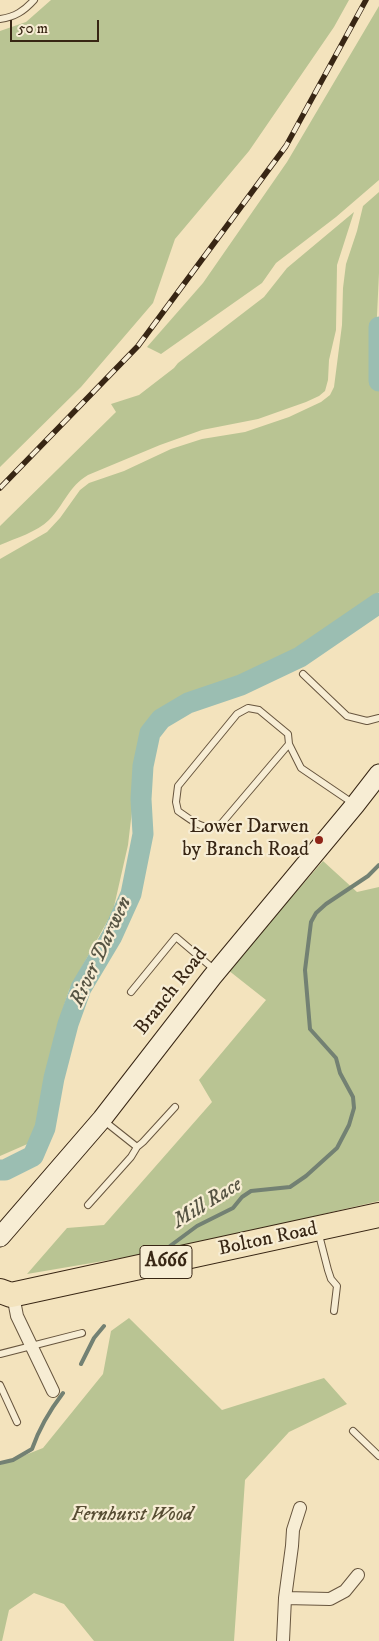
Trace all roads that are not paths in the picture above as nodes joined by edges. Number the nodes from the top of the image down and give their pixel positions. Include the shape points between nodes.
1 (34, 0) edge
2 (0, 20) edge
3 (303, 674) dead end
4 (379, 718) edge
5 (289, 744) junction
6 (379, 774) edge
7 (356, 805) junction
8 (217, 971) junction
9 (131, 992) dead end
10 (175, 1107) dead end
11 (102, 1119) junction
12 (137, 1147) junction
13 (88, 1206) dead end
14 (379, 1215) edge
15 (318, 1229) junction
16 (0, 1237) edge
17 (6, 1297) edge
18 (334, 1311) dead end
19 (82, 1333) dead end
20 (31, 1346) junction
21 (0, 1354) edge
22 (0, 1385) edge
23 (53, 1391) dead end
24 (17, 1422) dead end
25 (353, 1431) dead end
26 (379, 1456) edge
27 (300, 1508) dead end
28 (358, 1575) dead end
29 (285, 1598) junction
30 (283, 1641) edge

1 - 2 lane via 24,11
3 - 4 lane via 348,716 367,721
5 - 5 lane via 288,734 259,710 248,708 236,714 178,786 178,811 205,827 221,824
5 - 7 lane via 301,768
6 - 7 street, Branch Road
7 - 8 street, Branch Road
8 - 9 lane via 176,937
8 - 11 street, Branch Road
10 - 12 lane
11 - 12 lane
11 - 16 street, Branch Road
12 - 13 lane via 132,1157
14 - 15 highway, Bolton Road / A666
15 - 17 highway, Bolton Road / A666
15 - 18 lane via 331,1279 337,1286
17 - 20 street
19 - 20 lane
20 - 21 lane
20 - 23 street
22 - 24 lane
25 - 26 lane
27 - 29 street via 293,1530
28 - 29 street via 345,1591 330,1599
29 - 30 street

